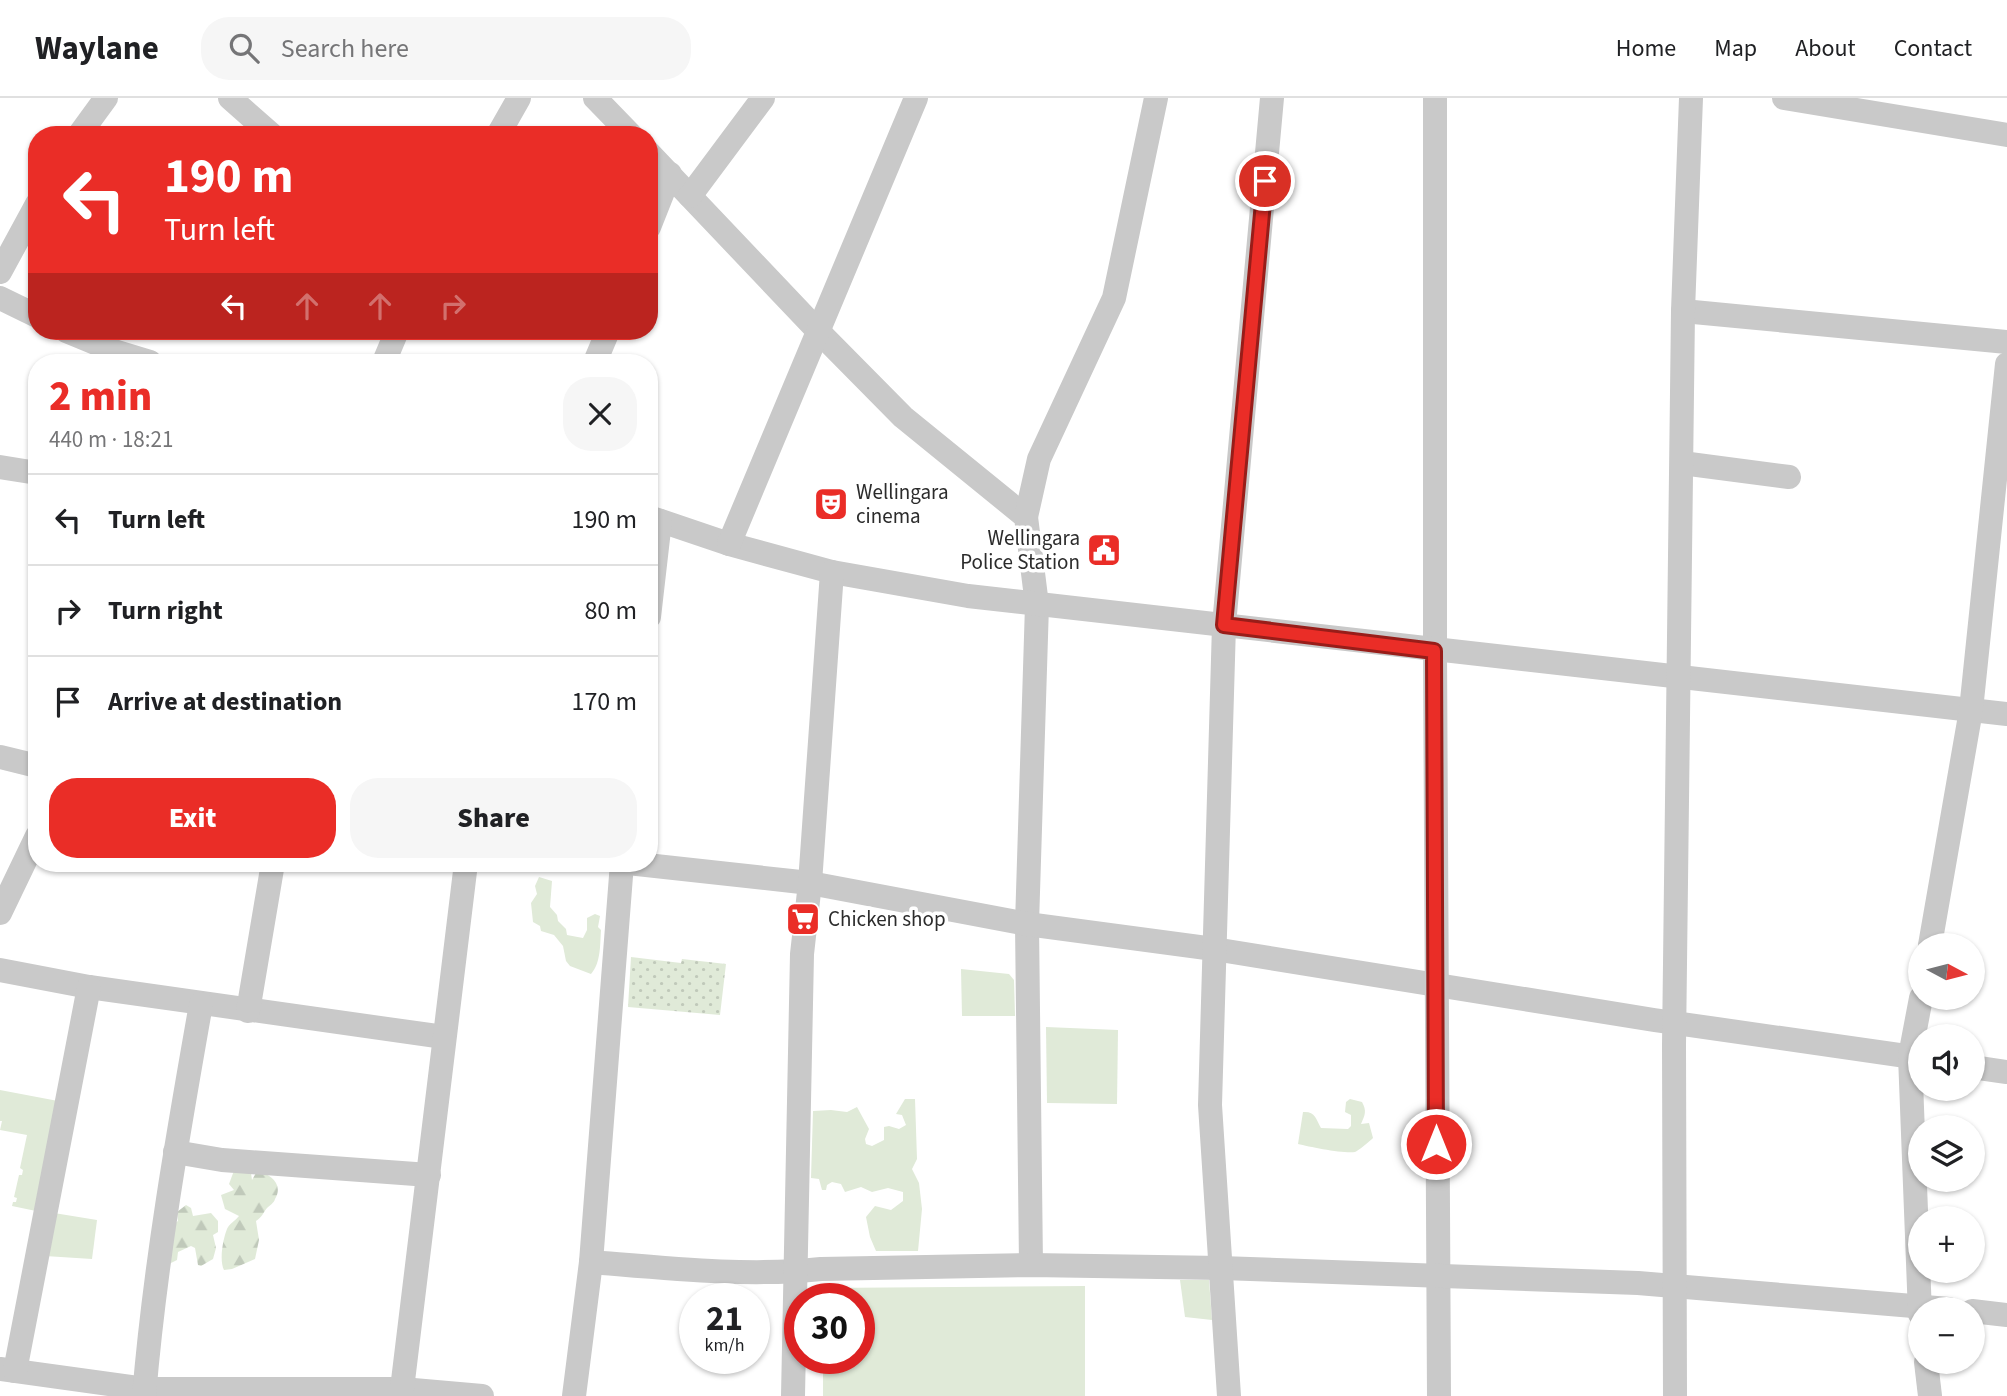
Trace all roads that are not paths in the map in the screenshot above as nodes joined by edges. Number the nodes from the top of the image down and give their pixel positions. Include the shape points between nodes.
1 (106, 98) edge
2 (230, 98) edge
3 (519, 98) edge
4 (595, 98) edge
5 (763, 98) edge
6 (916, 98) edge
7 (1156, 98) edge
8 (1272, 98) edge
9 (1435, 98) edge
10 (1690, 98) edge
11 (1786, 98) edge
12 (86, 126) edge
13 (262, 126) edge
14 (503, 126) edge
15 (622, 126) edge
16 (2007, 135) edge
17 (658, 162) edge
18 (670, 174) junction
19 (690, 196) junction
20 (658, 204) edge
21 (28, 221) edge
22 (0, 272) edge
23 (0, 298) edge
24 (28, 312) edge
25 (1683, 312) junction
26 (819, 332) junction
27 (88, 340) edge
28 (2007, 342) edge
29 (124, 354) edge
30 (2007, 364) edge
31 (1682, 463) junction
32 (0, 467) edge
33 (28, 472) edge
34 (1789, 477) dead end
35 (1026, 517) junction
36 (658, 520) edge
37 (729, 544) junction
38 (832, 572) junction
39 (1037, 605) junction
40 (1224, 625) junction
41 (1434, 651) junction
42 (1680, 679) junction
43 (1971, 710) junction
44 (2007, 714) edge
45 (0, 757) edge
46 (28, 764) edge
47 (28, 855) edge
48 (658, 866) edge
49 (271, 872) edge
50 (465, 872) edge
51 (621, 872) edge
52 (810, 883) junction
53 (0, 913) edge
54 (1027, 924) junction
55 (1932, 933) edge
56 (1214, 950) junction
57 (0, 970) edge
58 (1436, 985) junction
59 (89, 988) junction
60 (201, 1004) junction
61 (248, 1011) junction
62 (1675, 1023) junction
63 (444, 1037) junction
64 (1908, 1056) edge
65 (1985, 1069) edge
66 (2007, 1072) edge
67 (1916, 1101) edge
68 (175, 1152) junction
69 (429, 1175) junction
70 (591, 1262) junction
71 (1031, 1265) junction
72 (1222, 1268) junction
73 (796, 1272) junction
74 (1437, 1276) junction
75 (1675, 1287) junction
76 (1919, 1297) edge
77 (1908, 1309) edge
78 (1985, 1312) edge
79 (2007, 1315) edge
80 (7, 1370) edge
81 (1927, 1374) edge
82 (145, 1392) edge
83 (408, 1392) edge
84 (482, 1396) edge
85 (574, 1396) edge
86 (793, 1396) edge
87 (1229, 1396) edge
88 (1439, 1396) edge
89 (1675, 1396) edge
90 (1930, 1396) edge

1 - 12 street
2 - 13 street
3 - 14 street
4 - 15 street
5 - 19 street
6 - 26 street
7 - 35 street via 1114,298 1039,458
8 - 40 street
9 - 41 street
10 - 25 street
11 - 16 street
17 - 18 street
18 - 19 street
18 - 20 street
19 - 26 street
21 - 22 street
23 - 24 street
25 - 28 street
25 - 31 street
26 - 35 street via 903,417
26 - 37 street
27 - 29 street
30 - 43 street
31 - 34 street
31 - 42 street
32 - 33 street
35 - 39 street
36 - 37 street
37 - 38 street
38 - 39 street
38 - 52 street
39 - 40 street
39 - 54 street
40 - 41 street
40 - 56 street
41 - 42 street
41 - 58 street
42 - 43 street
42 - 62 street
43 - 44 street
43 - 55 street
45 - 46 street
47 - 53 street
48 - 52 street
49 - 61 street
50 - 63 street
51 - 70 street
52 - 54 street
52 - 73 street via 802,954
54 - 56 street
54 - 71 street
56 - 58 street
56 - 72 street via 1210,1105
57 - 59 street
58 - 62 street
58 - 74 street
59 - 60 street
59 - 80 street
60 - 61 street
60 - 68 street
61 - 63 street
62 - 64 street
62 - 75 street
63 - 69 street
65 - 66 street
67 - 76 street
68 - 69 street via 222,1160
68 - 82 street
69 - 83 street
70 - 73 street
70 - 85 street
71 - 72 street
71 - 73 street
72 - 74 street
72 - 87 street
73 - 86 street
74 - 75 street
74 - 88 street
75 - 77 street
75 - 89 street
78 - 79 street
80 - 82 street
81 - 90 street
82 - 83 street
83 - 84 street

